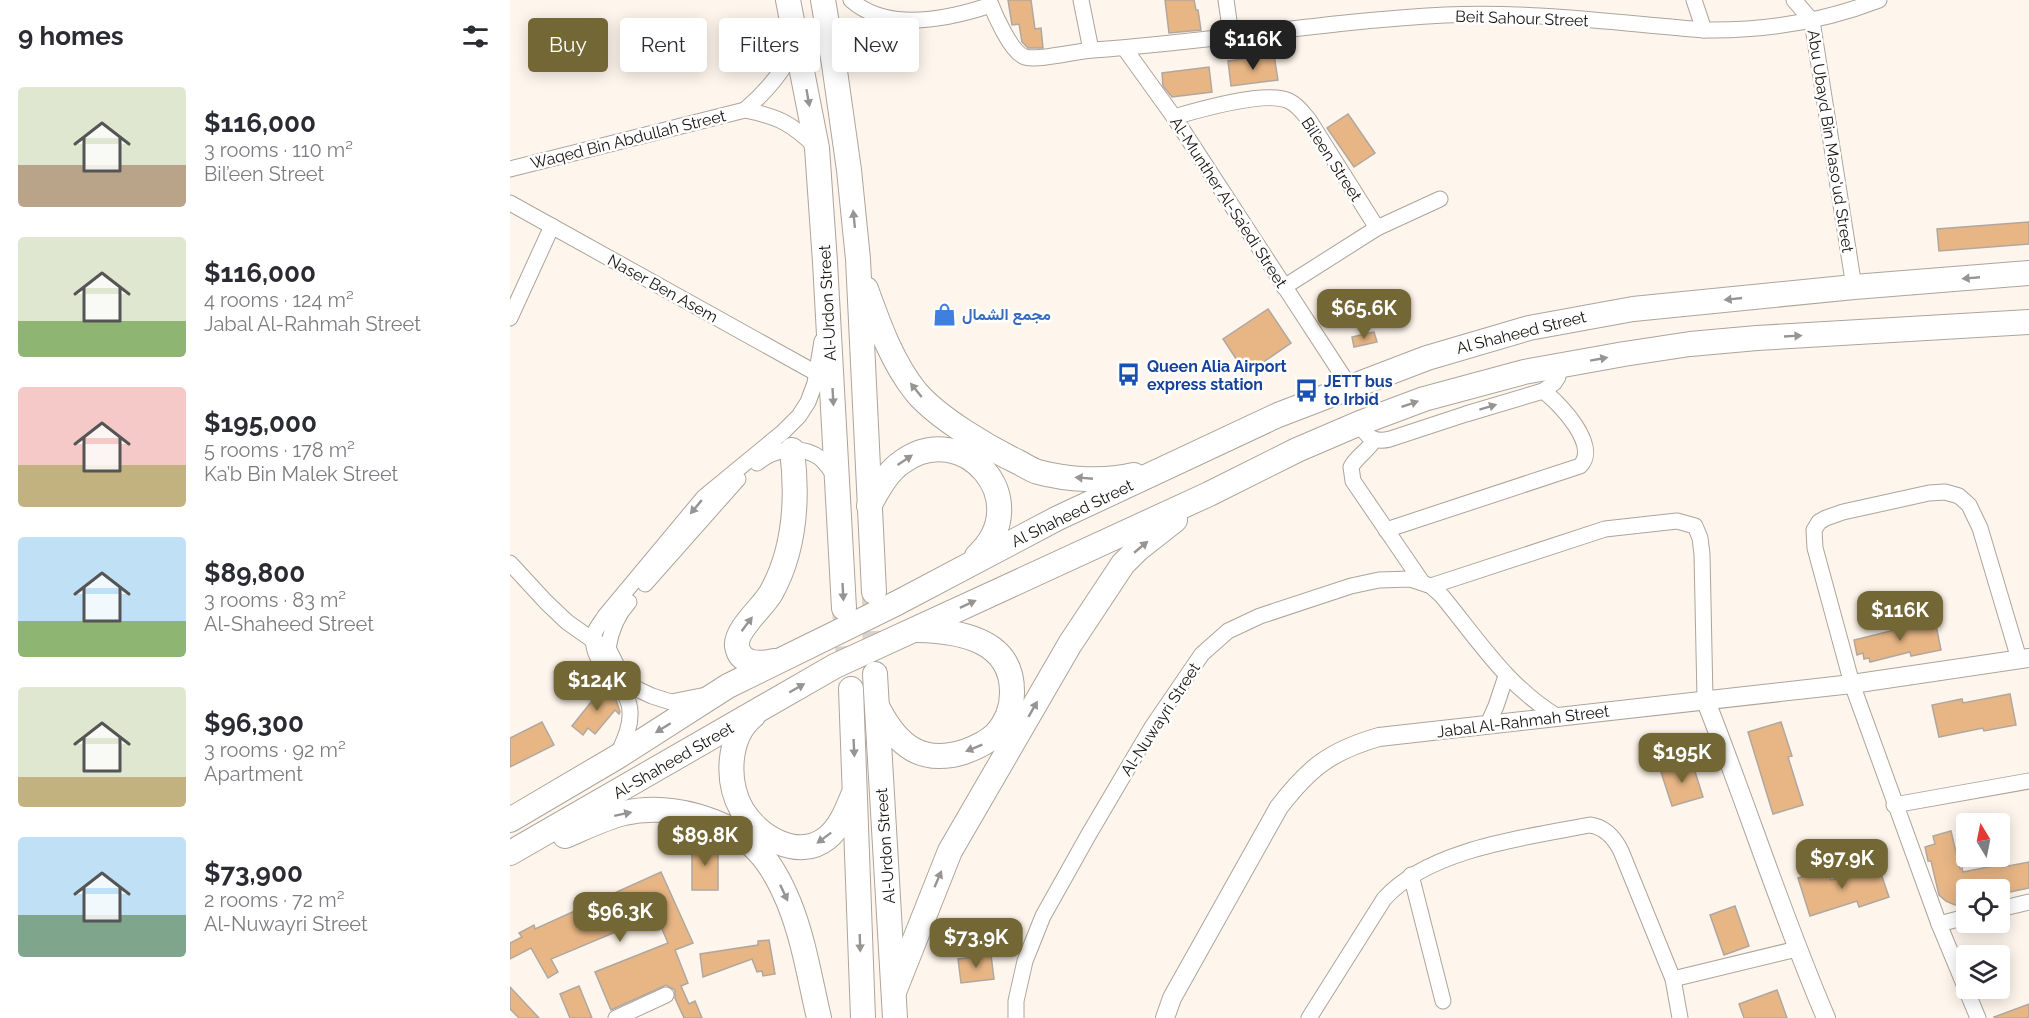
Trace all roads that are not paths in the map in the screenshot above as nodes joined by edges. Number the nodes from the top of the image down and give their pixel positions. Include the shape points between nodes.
1 (788, 0) edge
2 (823, 0) edge
3 (850, 0) edge
4 (1081, 0) edge
5 (1226, 0) edge
6 (1694, 0) edge
7 (1794, 0) edge
8 (1879, 0) edge
9 (990, 2) edge
10 (792, 18) edge
11 (1812, 21) junction
12 (1704, 30) junction
13 (1231, 35) junction
14 (1125, 49) junction
15 (1091, 50) junction
16 (780, 72) edge
17 (803, 72) edge
18 (745, 110) junction
19 (1174, 117) junction
20 (817, 148) junction
21 (510, 169) edge
22 (1440, 199) dead end
23 (510, 202) edge
24 (552, 226) junction
25 (1377, 228) junction
26 (858, 266) junction
27 (2029, 273) edge
28 (1284, 287) junction
29 (1854, 287) junction
30 (828, 307) junction
31 (510, 318) edge
32 (2029, 322) edge
33 (1558, 366) junction
34 (816, 373) junction
35 (1350, 387) junction
36 (1543, 391) junction
37 (1367, 431) junction
38 (788, 441) junction
39 (1182, 460) junction
40 (838, 478) junction
41 (1209, 494) junction
42 (869, 506) junction
43 (1386, 530) junction
44 (510, 563) edge
45 (942, 579) junction
46 (1426, 584) junction
47 (874, 592) tunnel mouth
48 (844, 608) tunnel mouth
49 (913, 630) junction
50 (594, 641) junction
51 (608, 648) junction
52 (2024, 658) edge
53 (782, 659) junction
54 (875, 674) tunnel mouth
55 (1506, 676) junction
56 (1852, 684) junction
57 (728, 686) junction
58 (851, 689) tunnel mouth
59 (1705, 699) junction
60 (769, 704) junction
61 (877, 706) junction
62 (1558, 717) junction
63 (1487, 726) junction
64 (616, 757) junction
65 (2029, 781) edge
66 (856, 790) junction
67 (1894, 804) junction
68 (510, 820) edge
69 (510, 853) edge
70 (510, 859) edge
71 (1412, 875) junction
72 (2029, 902) edge
73 (2010, 907) edge
74 (1956, 920) edge
75 (1939, 924) junction
76 (1797, 949) junction
77 (1673, 979) junction
78 (894, 992) junction
79 (666, 995) dead end
80 (1443, 1001) dead end
81 (616, 1018) edge
82 (819, 1018) edge
83 (863, 1018) edge
84 (895, 1018) edge
85 (1016, 1018) edge
86 (1165, 1018) edge
87 (1309, 1018) edge
88 (1680, 1018) edge
89 (1826, 1018) edge
90 (1978, 1018) edge

1 - 10 highway, Al-Urdon Street
26 -> 2 highway, Al-Urdon Street via 847,158
3 - 9 street via 876,15 917,20 955,16
4 - 15 street
5 - 13 street
6 - 12 street
7 - 11 street, Abu Ubayd Bin Maso'ud Street
8 - 11 street, Beit Sahour Street
9 - 15 street, Beit Sahour Street via 1020,55
11 - 12 street, Beit Sahour Street via 1754,29
11 - 29 street, Abu Ubayd Bin Maso'ud Street
12 - 13 street, Beit Sahour Street via 1533,16 1446,15
13 - 14 street, Beit Sahour Street
14 - 15 street, Beit Sahour Street
14 - 19 street, Al-Munther Al-Sa’edi Street
16 - 18 street, Waqed Bin Abdullah Street
17 -> 20 highway, Al-Urdon Street
18 - 20 street, Waqed Bin Abdullah Street via 786,122
18 - 21 street, Waqed Bin Abdullah Street
19 - 25 street, Bil’een Street via 1228,103 1287,100 1309,120
19 - 28 street, Al-Munther Al-Sa’edi Street
20 - 30 highway, Al-Urdon Street
22 - 25 street
23 - 24 street, Naser Ben Asem
24 - 31 street
24 - 34 street, Naser Ben Asem
25 - 28 street
39 -> 26 highway via 1125,477 1096,479 1037,472 984,444 917,393 881,331
26 - 42 highway, Al-Urdon Street
27 -> 29 highway, Al Shaheed Street
28 - 35 street, Al-Munther Al-Sa’edi Street
29 -> 35 highway, Al Shaheed Street via 1633,309 1563,320 1460,346
30 - 34 street
30 -> 40 highway, Al-Urdon Street
33 -> 32 highway via 1724,341
33 - 36 street via 1558,377
37 -> 33 highway via 1402,406
34 - 38 street via 808,402
35 - 39 highway, Al Shaheed Street via 1278,415
37 -> 36 street via 1382,441
36 - 43 street via 1561,406 1575,426 1587,453 1580,466
37 - 41 highway via 1262,466
37 - 43 street via 1366,452 1350,466 1350,474
38 - 40 street via 820,458
38 -> 50 street via 704,497 605,616
38 - 51 street via 737,480 624,607 610,634
53 -> 38 highway via 756,664 746,660 737,642 770,594 788,550 794,513
39 - 45 highway, Al Shaheed Street via 1058,518
40 -> 48 highway, Al-Urdon Street
49 -> 41 highway
78 -> 41 highway via 950,851 1070,644 1131,556
42 -> 45 highway via 890,473 916,453 948,450 983,468 998,495 998,527 992,540 969,564
42 - 47 highway, Al-Urdon Street
43 - 46 street
44 - 50 street via 560,616
45 - 53 highway, Al-Shaheed Street
46 - 55 street via 1442,596
46 - 59 street via 1605,529 1677,521 1695,526 1702,554
46 - 85 street, Al-Nuwayri Street via 1396,578 1379,580 1311,598 1228,631 1202,654 1152,727 1043,916 1025,961
60 -> 49 highway, Al-Shaheed Street via 835,666
49 -> 61 highway via 957,633 994,650 1011,678 1012,701 1007,717 984,744 954,755 933,755 914,750 897,739
50 - 51 street
50 - 64 street via 595,650 630,709 629,726
51 - 57 street via 621,674 652,696 671,702
52 - 56 street, Jabal Al-Rahmah Street
52 - 56 street via 1976,516 1959,496 1929,493 1843,512 1819,522 1814,530 1815,548
53 - 57 highway, Al-Shaheed Street
54 - 61 highway, Al-Urdon Street
55 - 62 street
55 - 63 street
56 - 59 street, Jabal Al-Rahmah Street
56 - 67 street
57 -> 64 highway, Al-Shaheed Street
58 -> 66 highway, Al-Urdon Street
59 - 62 street, Jabal Al-Rahmah Street
59 - 76 street
66 -> 60 highway via 838,825 818,844 805,848 787,845 762,832 736,797 732,760 741,730
60 - 69 highway, Al-Shaheed Street
61 - 78 highway, Al-Urdon Street
62 - 63 street, Jabal Al-Rahmah Street
63 - 86 street, Jabal Al-Rahmah Street via 1379,738 1316,765 1279,807 1172,998
64 - 68 highway, Al-Shaheed Street
65 - 67 street
66 -> 83 highway, Al-Urdon Street
67 - 75 street
70 -> 82 highway via 626,813 684,814 727,829 759,852 778,880 796,923
71 - 77 street via 1464,854 1595,826 1612,838 1621,851
71 - 80 street
71 - 87 street via 1384,899
72 - 73 street
74 - 75 street
75 - 90 street
76 - 77 street
76 - 89 street
77 - 88 street
78 - 84 highway, Al-Urdon Street
79 - 81 street

